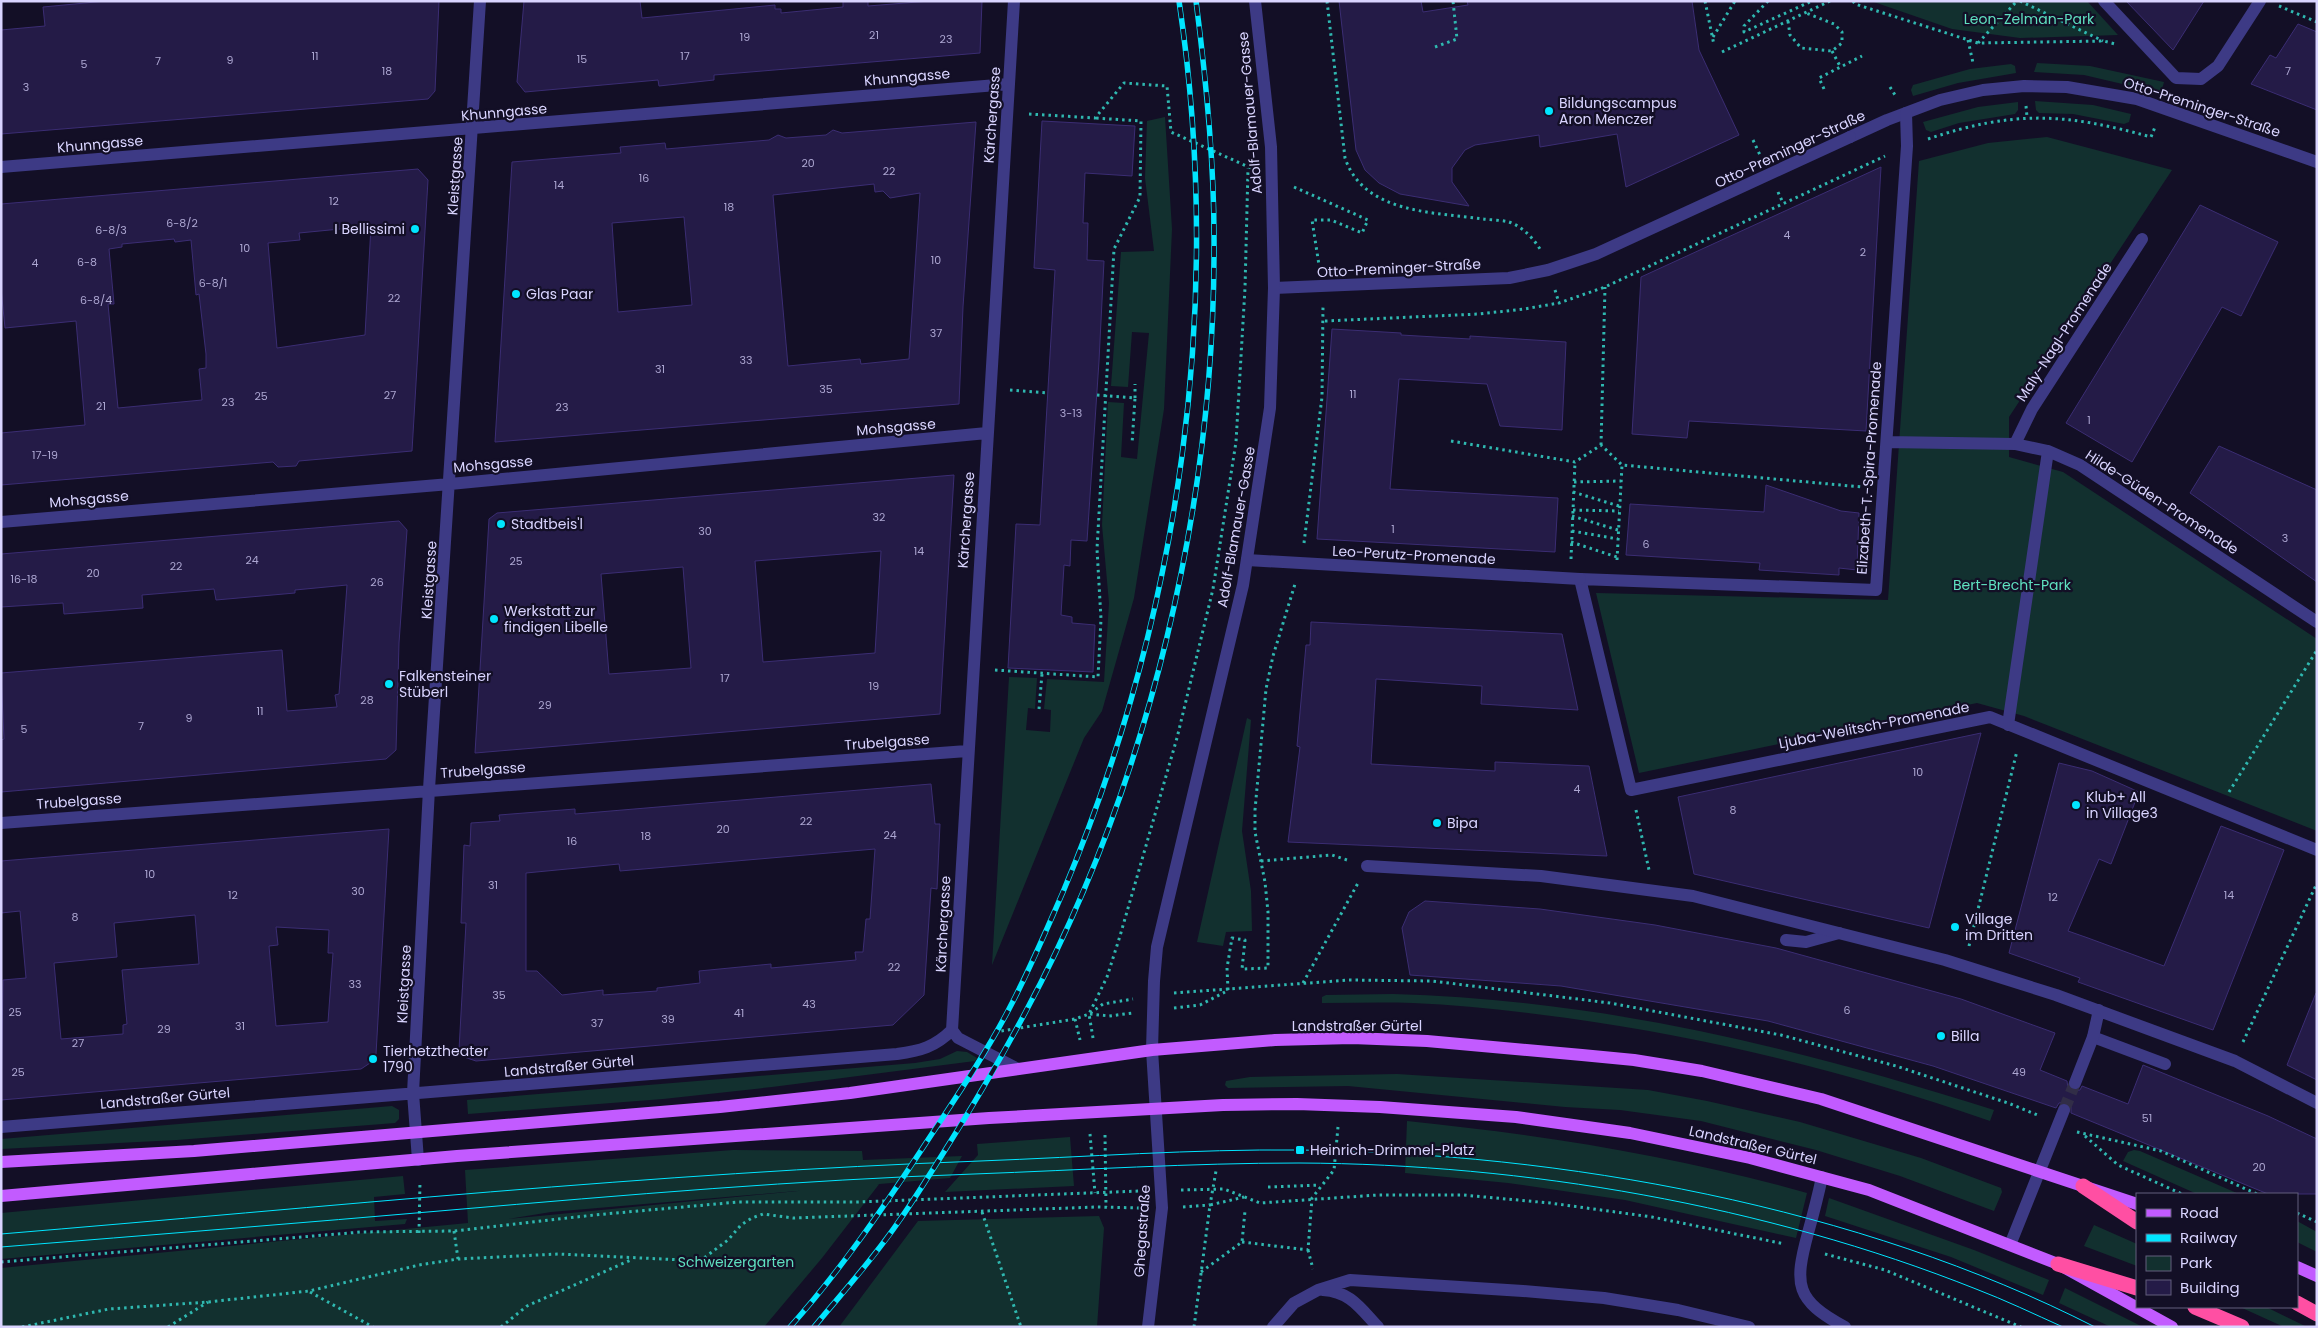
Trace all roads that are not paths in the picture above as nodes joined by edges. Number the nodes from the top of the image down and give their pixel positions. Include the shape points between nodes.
1 (480, 1) edge
2 (1014, 1) edge
3 (1255, 1) edge
4 (2104, 1) edge
5 (2260, 1) edge
6 (1009, 84) junction
7 (1906, 113) junction
8 (473, 130) junction
9 (2317, 162) edge
10 (1, 167) edge
11 (2142, 239) dead end
12 (1274, 288) junction
13 (987, 433) junction
14 (1887, 442) junction
15 (2015, 444) junction
16 (2048, 451) junction
17 (450, 484) junction
18 (1, 522) edge
19 (1247, 560) junction
20 (1580, 579) junction
21 (2317, 622) edge
22 (2008, 724) junction
23 (967, 751) junction
24 (429, 789) junction
25 (1, 822) edge
26 (2317, 850) edge
27 (1367, 866) road end
28 (1839, 933) junction
29 (1786, 940) dead end
30 (2099, 1010) junction
31 (955, 1034) junction
32 (2093, 1037) junction
33 (1152, 1050) junction
34 (2165, 1064) dead end
35 (1018, 1069) junction
36 (2075, 1083) tunnel mouth
37 (413, 1093) junction
38 (2317, 1103) edge
39 (1156, 1108) junction
40 (2064, 1110) tunnel mouth
41 (1, 1127) edge
42 (416, 1133) junction
43 (418, 1160) junction
44 (1, 1162) edge
45 (2039, 1172) junction
46 (1822, 1177) junction
47 (2083, 1186) junction
48 (1, 1196) edge
49 (2136, 1204) edge
50 (2136, 1221) edge
51 (2010, 1245) junction
52 (2058, 1264) junction
53 (2298, 1267) edge
54 (2317, 1276) edge
55 (2136, 1288) edge
56 (1318, 1290) junction
57 (2298, 1304) edge
58 (2136, 1307) edge
59 (2138, 1308) edge
60 (2197, 1308) edge
61 (2317, 1314) edge
62 (1749, 1326) edge
63 (1148, 1327) edge
64 (1273, 1327) edge
65 (1378, 1327) edge
66 (1844, 1327) edge
67 (2172, 1327) edge
68 (2242, 1327) edge

1 - 8 street, Kleistgasse
2 - 6 street, Kärchergasse
3 - 12 street, Adolf-Blamauer-Gasse via 1272,146
4 - 5 street via 2176,78 2201,80 2218,66
6 - 8 street, Khunngasse
6 - 13 street, Kärchergasse
7 - 9 street, Otto-Preminger-Straße via 1940,100 1984,90 2024,86 2067,87 2164,108
7 - 12 street, Otto-Preminger-Straße via 1596,254 1548,270 1509,278
7 - 14 street, Elizabeth-T.-Spira-Promenade
8 - 10 street, Khunngasse
8 - 17 street, Kleistgasse
11 - 15 street, Maly-Nagl-Promenade via 2032,409
12 - 19 street, Adolf-Blamauer-Gasse via 1270,408
13 - 17 street, Mohsgasse
13 - 23 street, Kärchergasse
14 - 15 street, Hilde-Güden-Promenade
14 - 20 street, Elizabeth-T.-Spira-Promenade via 1876,590
15 - 16 street, Hilde-Güden-Promenade
16 - 21 street, Hilde-Güden-Promenade via 2080,465
16 - 22 street
17 - 18 street, Mohsgasse
17 - 24 street, Kleistgasse
19 - 20 street, Leo-Perutz-Promenade
19 - 33 street, Adolf-Blamauer-Gasse via 1157,947
20 - 22 street, Ljuba-Welitsch-Promenade via 1631,790 1990,717
22 - 26 street, Ljuba-Welitsch-Promenade
23 - 24 street, Trubelgasse
23 - 31 street, Kärchergasse
24 - 25 street, Trubelgasse
24 - 37 street, Kleistgasse
27 - 28 street via 1541,876 1693,896
28 - 29 street via 1806,942
28 - 30 street via 1964,966
30 - 32 street
30 - 38 street via 2235,1061
31 - 35 street
31 - 37 street, Landstraßer Gürtel via 923,1051 897,1054
32 - 34 street
32 - 36 street
33 - 35 main road
33 - 39 street
33 - 45 main road, Landstraßer Gürtel via 1275,1040 1352,1038 1427,1041 1634,1060 1821,1099
35 - 42 main road via 720,1108
37 - 41 street, Landstraßer Gürtel
37 - 42 street, Kleistgasse
39 - 43 main road
39 - 46 main road, Landstraßer Gürtel via 1298,1104 1516,1117 1630,1133
39 - 63 street, Ghegastraße via 1162,1208
40 - 45 street
42 - 43 street, Kleistgasse
42 - 44 main road
43 - 48 main road
45 - 47 main road, Landstraßer Gürtel
45 - 51 street
46 - 51 main road, Landstraßer Gürtel via 1869,1190
46 - 66 street via 1804,1248 1800,1285 1816,1310
47 - 49 main road, Landstraßer Gürtel
47 - 50 highway
51 - 52 main road, Landstraßer Gürtel
52 - 55 highway
52 - 58 main road, Landstraßer Gürtel
53 - 54 main road
56 - 62 street via 1350,1280 1523,1290 1604,1298
56 - 64 street via 1294,1303
56 - 65 street via 1338,1291 1352,1299
57 - 61 highway
59 - 67 main road, Landstraßer Gürtel
60 - 68 highway

